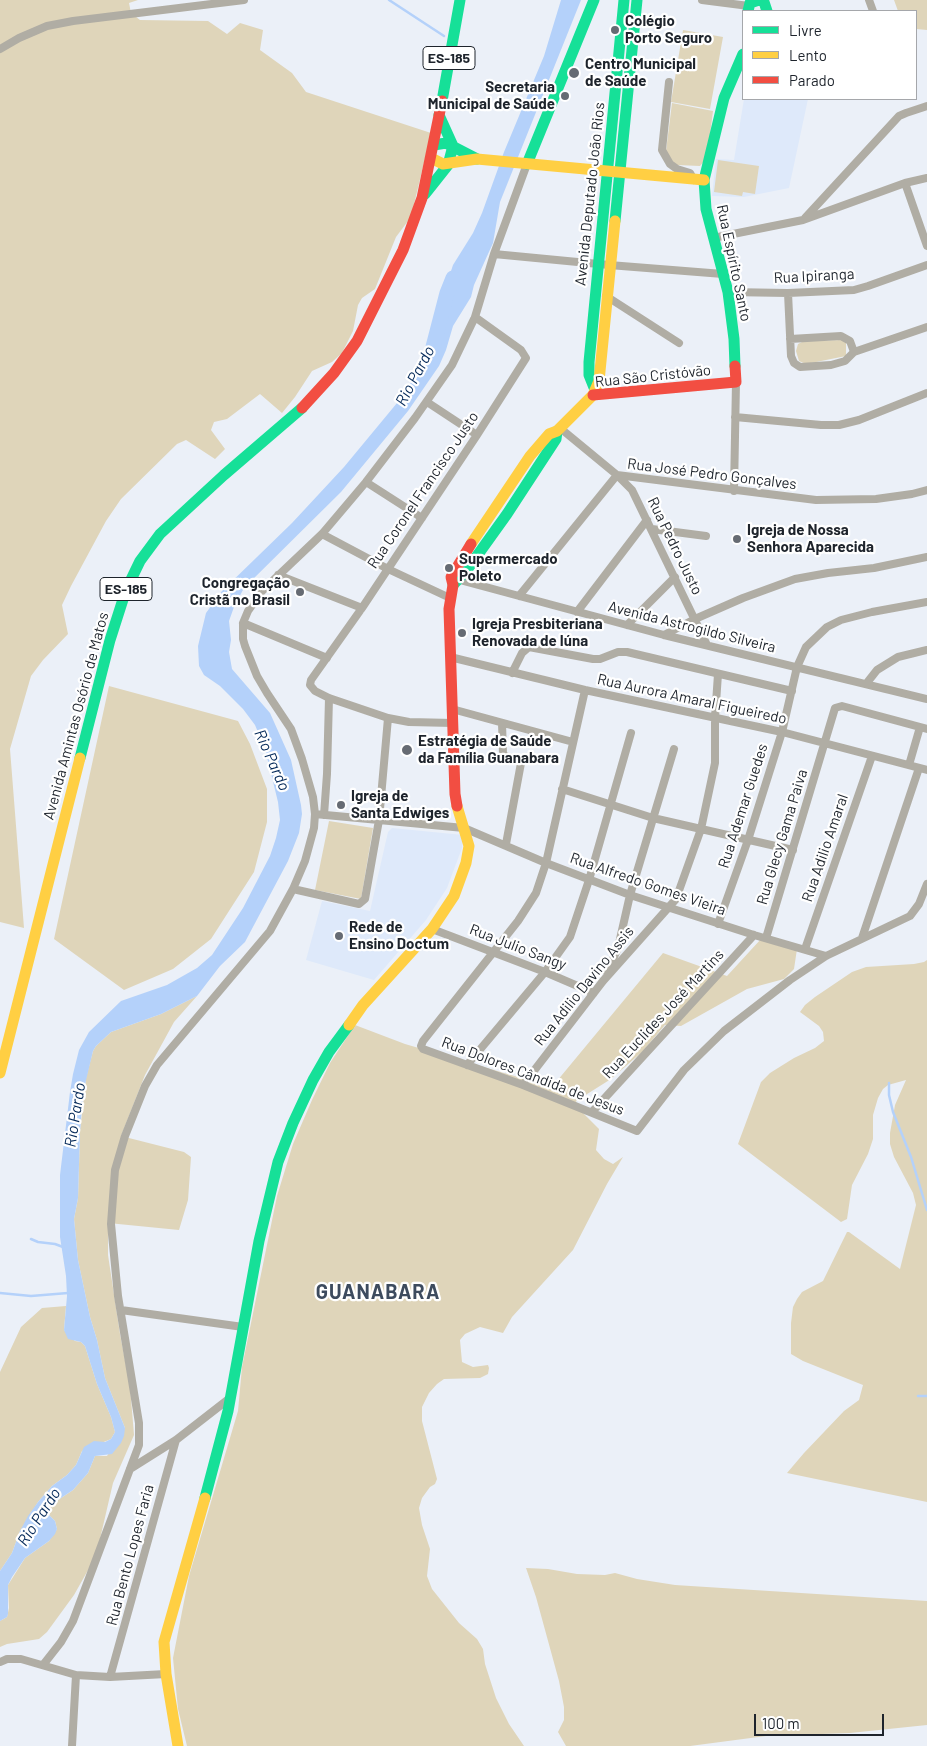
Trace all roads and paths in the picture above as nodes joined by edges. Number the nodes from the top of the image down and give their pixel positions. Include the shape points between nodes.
1 (244, 0) edge
2 (460, 0) edge
3 (594, 0) edge
4 (624, 0) edge
5 (637, 0) edge
6 (702, 0) edge
7 (756, 4) edge
8 (0, 49) edge
9 (742, 56) edge
10 (669, 82) dead end
11 (923, 107) edge
12 (439, 115) junction
13 (434, 145) junction
14 (453, 146) junction
15 (431, 158) junction
16 (479, 160) junction
17 (522, 163) junction
18 (448, 165) junction
19 (607, 171) junction
20 (620, 172) junction
21 (927, 178) edge
22 (699, 180) junction
23 (906, 183) junction
24 (422, 198) junction
25 (803, 220) junction
26 (713, 238) junction
27 (927, 246) edge
28 (494, 254) junction
29 (604, 265) junction
30 (927, 265) edge
31 (723, 274) junction
32 (728, 292) junction
33 (788, 293) junction
34 (606, 296) junction
35 (475, 317) junction
36 (927, 327) edge
37 (790, 339) junction
38 (679, 343) dead end
39 (854, 352) junction
40 (736, 382) junction
41 (594, 393) junction
42 (927, 393) edge
43 (427, 402) junction
44 (735, 417) junction
45 (559, 430) junction
46 (477, 435) junction
47 (617, 475) junction
48 (366, 482) junction
49 (927, 490) edge
50 (734, 491) junction
51 (422, 518) junction
52 (648, 520) junction
53 (652, 529) junction
54 (322, 534) junction
55 (706, 536) dead end
56 (927, 557) edge
57 (388, 569) junction
58 (278, 575) junction
59 (675, 577) junction
60 (454, 581) junction
61 (519, 596) junction
62 (450, 598) junction
63 (927, 602) edge
64 (362, 608) junction
65 (577, 612) junction
66 (695, 619) junction
67 (243, 623) junction
68 (628, 625) junction
69 (664, 634) junction
70 (707, 644) junction
71 (927, 650) edge
72 (450, 657) junction
73 (327, 658) junction
74 (797, 667) junction
75 (512, 673) junction
76 (718, 674) junction
77 (866, 684) junction
78 (584, 690) junction
79 (792, 691) junction
80 (329, 698) junction
81 (927, 699) edge
82 (452, 709) junction
83 (388, 718) junction
84 (715, 718) junction
85 (453, 723) junction
86 (502, 723) junction
87 (923, 728) edge
88 (782, 732) junction
89 (631, 733) dead end
90 (573, 742) junction
91 (824, 743) junction
92 (674, 749) dead end
93 (872, 756) junction
94 (909, 765) junction
95 (923, 769) edge
96 (562, 788) junction
97 (611, 804) junction
98 (315, 814) junction
99 (324, 815) junction
100 (653, 818) junction
101 (379, 820) junction
102 (464, 828) junction
103 (701, 829) junction
104 (748, 840) junction
105 (506, 844) junction
106 (793, 850) junction
107 (546, 863) junction
108 (589, 880) junction
109 (927, 884) edge
110 (294, 889) junction
111 (630, 895) junction
112 (668, 907) junction
113 (718, 924) junction
114 (432, 929) junction
115 (754, 935) junction
116 (766, 938) junction
117 (862, 938) junction
118 (805, 949) junction
119 (494, 952) junction
120 (826, 956) junction
121 (545, 972) junction
122 (603, 981) junction
123 (594, 993) junction
124 (467, 1066) junction
125 (0, 1073) edge
126 (523, 1084) junction
127 (592, 1112) junction
128 (121, 1310) junction
129 (243, 1327) junction
130 (230, 1398) junction
131 (176, 1440) junction
132 (130, 1469) junction
133 (0, 1662) edge
134 (43, 1665) junction
135 (166, 1674) junction
136 (76, 1675) junction
137 (110, 1678) junction
138 (72, 1746) edge
139 (178, 1746) edge

1 - 8 street via 73,21 32,32
2 - 12 main road, ES-185
3 - 17 main road
4 - 19 main road, Avenida Deputado João Rios
5 - 20 main road, Avenida Deputado João Rios
6 - 7 street
9 - 22 main road, Rua Espírito Santo via 724,98
10 - 22 street via 662,150 670,164
11 - 25 street via 899,116
12 - 13 main road, ES-185
12 - 14 main road
13 - 14 main road
13 - 15 main road, ES-185
14 - 16 main road
14 - 18 main road
15 - 18 main road
15 - 24 main road, ES-185
16 - 17 main road
16 - 18 main road
17 - 19 main road
17 - 28 street
18 - 24 main road
19 - 20 main road
19 - 29 main road, Avenida Deputado João Rios
20 - 22 main road
20 - 29 main road, Avenida Deputado João Rios
21 - 23 street
22 - 26 main road, Rua Espírito Santo
23 - 25 street
23 - 27 street
24 - 125 main road, Avenida Amintas Osório de Matos / ES-185 via 403,250 357,341 340,366 302,408 160,534 132,576 110,640
25 - 26 street
26 - 31 main road, Rua Espírito Santo
28 - 29 street
28 - 35 street
29 - 31 street
29 - 34 main road, Avenida Deputado João Rios
29 - 41 main road, Avenida Deputado João Rios via 589,375
30 - 33 street, Rua Ipiranga via 854,290
31 - 32 main road, Rua Espírito Santo
32 - 33 street, Rua Ipiranga
32 - 40 main road, Rua Espírito Santo
33 - 37 street
34 - 38 street
34 - 41 main road, Avenida Deputado João Rios via 600,377
35 - 43 street via 452,364
35 - 46 street, Rua Coronel Francisco Justo via 526,356
36 - 39 street
37 - 39 street via 840,336 850,341
37 - 39 street via 792,361 800,367 832,365 845,361
40 - 41 main road, Rua São Cristóvão
40 - 44 street
41 - 45 main road, Rua São Cristóvão
42 - 44 street via 839,425
43 - 46 street
43 - 48 street
44 - 50 street
45 - 47 street, Rua Pedro Justo
45 - 60 main road, Rua São Cristóvão via 549,434 520,470 456,567
46 - 51 street, Rua Coronel Francisco Justo
47 - 50 street, Rua José Pedro Gonçalves
47 - 52 street, Rua Pedro Justo via 632,490
47 - 61 street, Rua José Pedro Gonçalves
48 - 51 street
48 - 54 street
49 - 50 street, Rua José Pedro Gonçalves via 886,498 838,501
51 - 57 street, Rua Coronel Francisco Justo
52 - 53 street, Rua Pedro Justo
52 - 65 street
53 - 55 street
53 - 59 street, Rua Pedro Justo
54 - 57 street
54 - 58 street
56 - 66 street via 795,579
57 - 62 street
57 - 64 street, Rua Coronel Francisco Justo
58 - 64 street
58 - 67 street via 254,602
59 - 66 street, Rua Pedro Justo
59 - 68 street
60 - 61 street, Avenida Astrogildo Silveira
60 - 62 main road, Rua São Cristóvão
61 - 65 street, Avenida Astrogildo Silveira
62 - 72 main road, Rua São Cristóvão
63 - 74 street, Rua Ademar Guedes via 872,612 827,627 806,647
64 - 73 street, Rua Coronel Francisco Justo
65 - 68 street, Avenida Astrogildo Silveira
66 - 69 street
66 - 70 street, Rua Pedro Justo
67 - 73 street
67 - 98 street via 243,639 258,676 294,736
68 - 69 street, Avenida Astrogildo Silveira
69 - 70 street, Avenida Astrogildo Silveira
70 - 74 street, Avenida Astrogildo Silveira
71 - 77 street via 888,662
72 - 75 street, Rua Aurora Amaral Figueiredo
72 - 82 main road, Rua São Cristóvão
73 - 80 street, Rua Coronel Francisco Justo via 310,683 315,691
74 - 77 street, Avenida Astrogildo Silveira
74 - 79 street, Rua Ademar Guedes
75 - 76 street via 522,653 531,647 593,659 627,652
75 - 78 street, Rua Aurora Amaral Figueiredo
76 - 79 street
76 - 84 street, Rua Adilio Davino Assis
77 - 81 street, Avenida Astrogildo Silveira
78 - 84 street, Rua Aurora Amaral Figueiredo
78 - 90 street
79 - 88 street, Rua Ademar Guedes
80 - 83 street
80 - 99 street
82 - 85 main road, Rua São Cristóvão
82 - 86 street
83 - 85 street
83 - 101 street
84 - 88 street, Rua Aurora Amaral Figueiredo
84 - 103 street, Rua Adilio Davino Assis via 715,763
85 - 102 main road, Rua São Cristóvão via 455,801
86 - 90 street
86 - 105 street via 503,754 521,763
87 - 91 street, Rua Glecy Gama Paiva via 839,706 835,708
87 - 94 street
88 - 91 street, Rua Aurora Amaral Figueiredo
88 - 104 street, Rua Ademar Guedes
89 - 97 street
90 - 96 street
91 - 93 street, Rua Aurora Amaral Figueiredo
91 - 106 street, Rua Glecy Gama Paiva
92 - 100 street
93 - 94 street, Rua Aurora Amaral Figueiredo
93 - 118 street, Rua Adilio Amaral
94 - 95 street, Rua Aurora Amaral Figueiredo
95 - 117 street
96 - 97 street
96 - 107 street
97 - 100 street
97 - 108 street
98 - 99 street, Rua Alfredo Gomes Vieira
98 - 110 street via 305,861
99 - 101 street, Rua Alfredo Gomes Vieira
100 - 103 street
100 - 111 street
101 - 102 street, Rua Alfredo Gomes Vieira
101 - 110 street via 365,899 361,903
102 - 105 street, Rua Alfredo Gomes Vieira
102 - 114 main road, Rua São Cristóvão via 469,846 465,868 454,896
103 - 104 street
103 - 112 street, Rua Adilio Davino Assis via 678,894
104 - 106 street
104 - 113 street, Rua Ademar Guedes
105 - 107 street, Rua Alfredo Gomes Vieira
106 - 116 street, Rua Glecy Gama Paiva
107 - 108 street, Rua Alfredo Gomes Vieira
107 - 119 street via 527,909
108 - 111 street, Rua Alfredo Gomes Vieira
108 - 121 street via 574,929
109 - 117 street via 910,916
110 - 128 street via 261,943 172,1045 145,1086 120,1152 113,1194 112,1238
111 - 112 street, Rua Alfredo Gomes Vieira
111 - 122 street via 618,948
112 - 113 street, Rua Alfredo Gomes Vieira
112 - 122 street, Rua Adilio Davino Assis
113 - 115 street, Rua Alfredo Gomes Vieira
114 - 119 street, Rua Julio Sangy
114 - 129 main road, Rua São Cristóvão via 344,1030 313,1080 278,1162
115 - 116 street, Rua Alfredo Gomes Vieira
115 - 127 street, Rua Euclides José Martins
116 - 118 street, Rua Alfredo Gomes Vieira
117 - 120 street
118 - 120 street, Rua Alfredo Gomes Vieira
119 - 121 street, Rua Julio Sangy
119 - 124 street, Rua Dolores Cândida de Jesus via 421,1046
120 - 127 street, Rua Dolores Cândida de Jesus via 761,1001 708,1046 684,1070 637,1131
121 - 123 street, Rua Julio Sangy
121 - 124 street
122 - 123 street, Rua Adilio Davino Assis
123 - 126 street, Rua Adilio Davino Assis
124 - 126 street, Rua Dolores Cândida de Jesus
126 - 127 street, Rua Dolores Cândida de Jesus
128 - 129 street
128 - 132 street via 139,1423 139,1446
129 - 130 main road, Rua São Cristóvão
130 - 131 street
130 - 135 main road, Rua São Cristóvão via 214,1467 169,1620 164,1653
131 - 132 street
131 - 137 street, Rua Bento Lopes Faria
132 - 134 street via 73,1621
133 - 134 street via 15,1658
134 - 136 street
135 - 137 street
135 - 139 main road, Rua São Cristóvão
136 - 137 street
136 - 138 street

